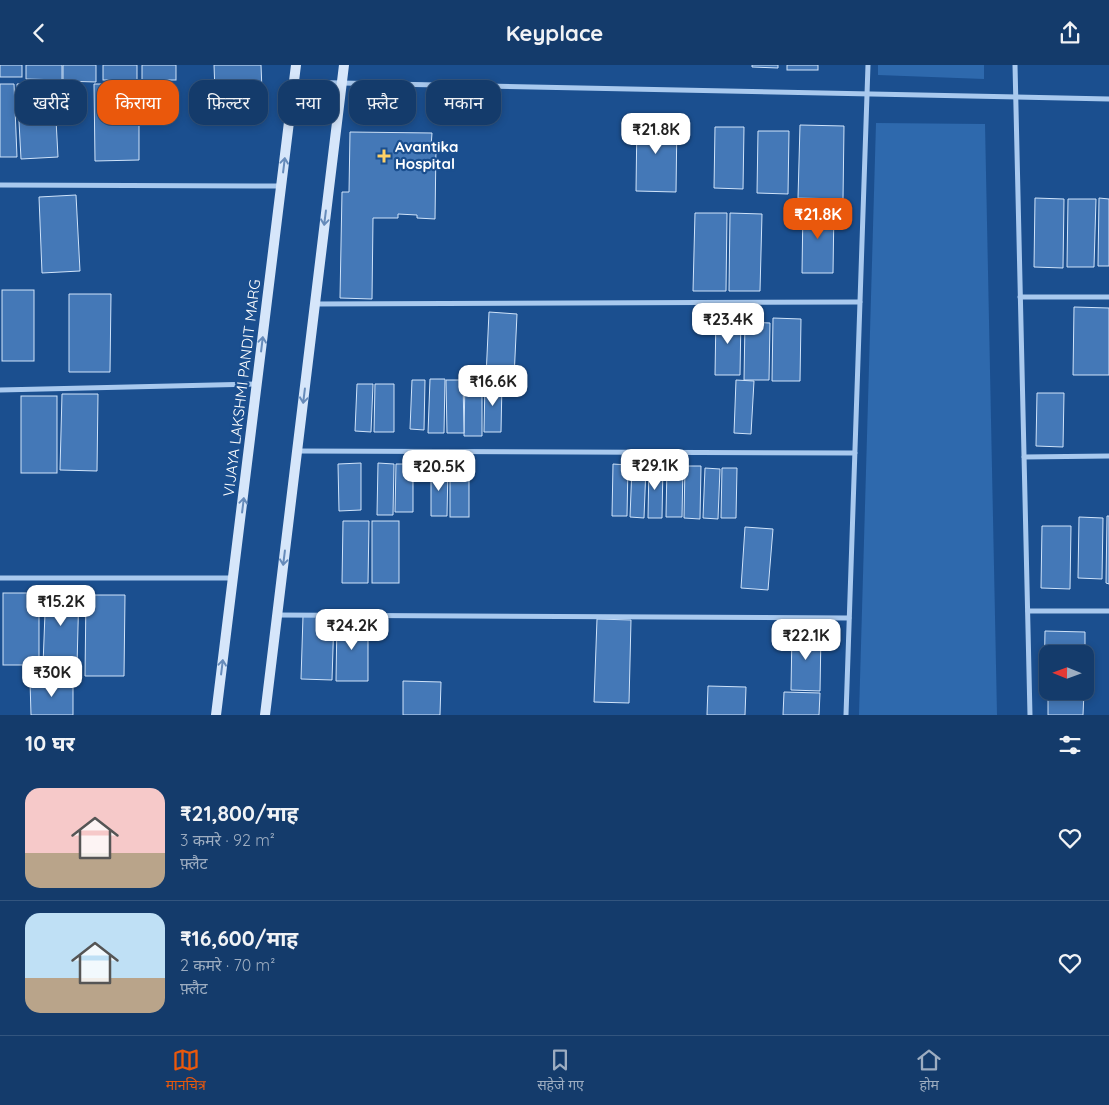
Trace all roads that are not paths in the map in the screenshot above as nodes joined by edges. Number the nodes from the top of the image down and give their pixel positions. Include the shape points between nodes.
1 (296, 65) edge
2 (344, 65) edge
3 (868, 65) edge
4 (1015, 65) edge
5 (294, 80) edge
6 (339, 84) edge
7 (342, 84) junction
8 (868, 94) junction
9 (1015, 97) junction
10 (1109, 99) edge
11 (289, 125) edge
12 (0, 185) edge
13 (282, 186) junction
14 (1020, 297) junction
15 (1109, 297) edge
16 (860, 302) junction
17 (315, 304) junction
18 (257, 384) junction
19 (0, 390) edge
20 (297, 451) junction
21 (855, 453) junction
22 (1109, 456) edge
23 (1024, 457) junction
24 (0, 578) edge
25 (234, 578) junction
26 (1028, 611) junction
27 (1109, 611) edge
28 (277, 615) junction
29 (850, 618) junction
30 (216, 715) edge
31 (265, 715) edge
32 (846, 715) edge
33 (1030, 715) edge

1 - 5 street, VIJAYA LAKSHMI PANDIT MARG
2 - 7 street
3 - 8 street
4 - 9 street
6 - 7 street
7 - 8 street
7 -> 17 street
8 - 9 street
8 - 16 street
9 - 10 street
9 - 14 street
13 -> 11 street, VIJAYA LAKSHMI PANDIT MARG
12 - 13 street
18 -> 13 street, VIJAYA LAKSHMI PANDIT MARG
14 - 15 street
14 - 23 street
16 - 17 street
16 - 21 street
17 -> 20 street
18 - 19 street
25 -> 18 street, VIJAYA LAKSHMI PANDIT MARG
20 - 21 street
20 -> 28 street
21 - 29 street
22 - 23 street
23 - 26 street
24 - 25 street
30 -> 25 street, VIJAYA LAKSHMI PANDIT MARG
26 - 27 street
26 - 33 street
28 - 29 street
28 - 31 street
29 - 32 street

